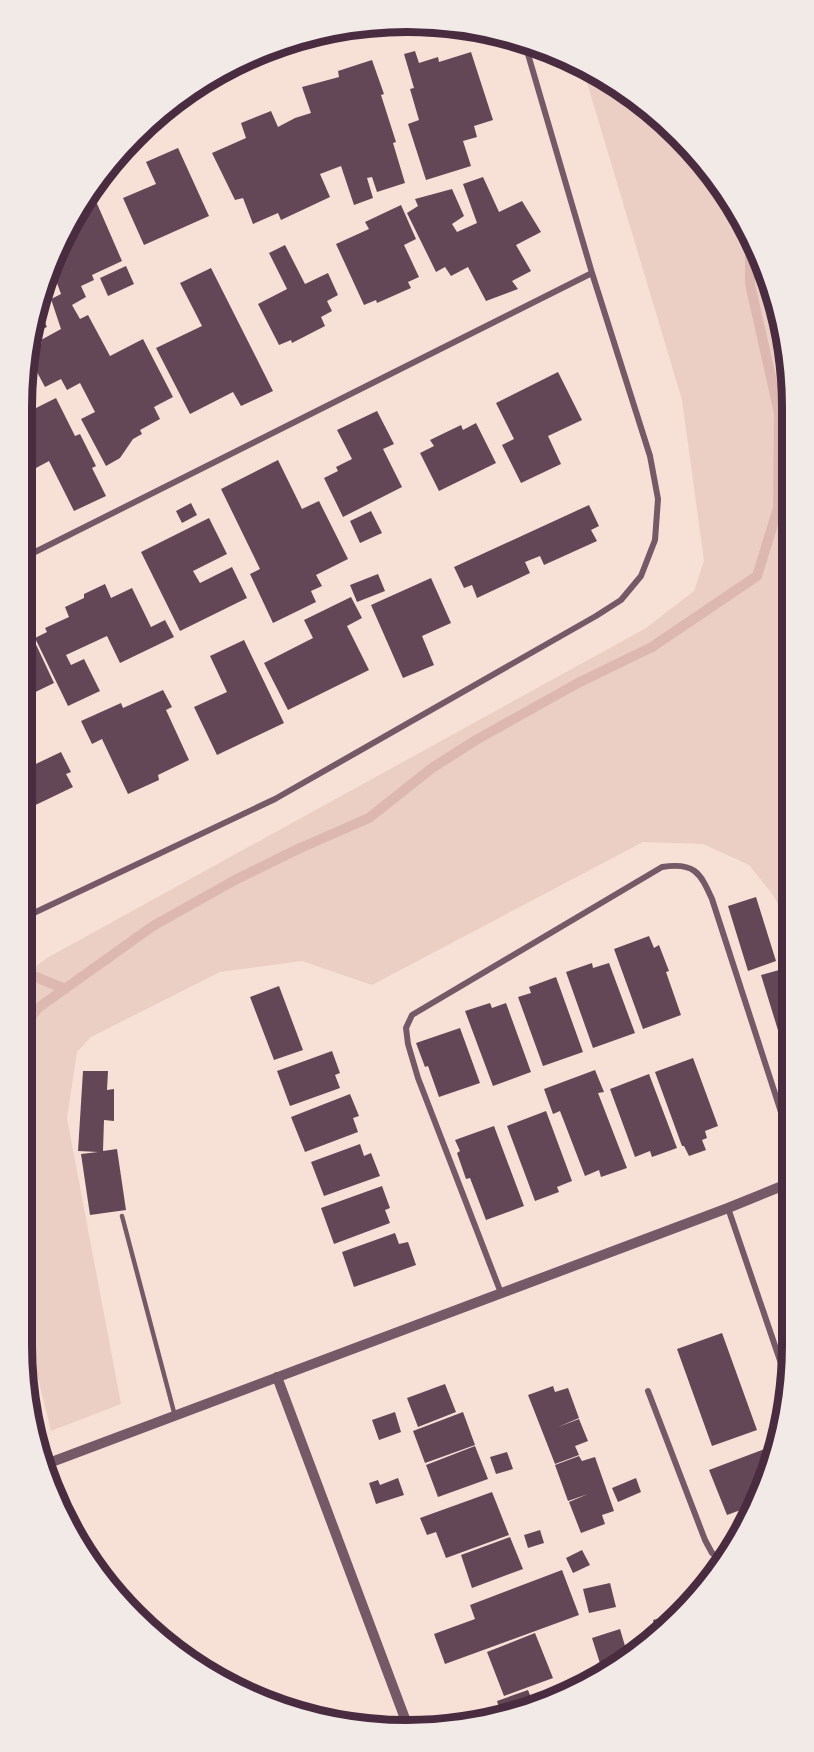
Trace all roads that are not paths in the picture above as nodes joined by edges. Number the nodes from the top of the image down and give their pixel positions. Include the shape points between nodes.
1 (527, 51) edge
2 (592, 273) junction
3 (32, 553) edge
4 (32, 914) edge
5 (782, 1115) edge
6 (782, 1186) edge
7 (728, 1208) junction
8 (122, 1216) dead end
9 (501, 1293) junction
10 (782, 1366) edge
11 (277, 1377) junction
12 (648, 1391) dead end
13 (175, 1416) junction
14 (50, 1463) edge
15 (717, 1557) edge
16 (406, 1720) edge

1 - 2 street
2 - 3 street
2 - 4 street via 650,456 658,499 655,540 641,576 621,600 275,799
5 - 9 street via 712,899 701,874 686,867 662,867 412,1015 406,1028 418,1078
6 - 7 street
7 - 9 street
7 - 10 street
8 - 13 lane
9 - 11 street
11 - 13 street
11 - 16 street
12 - 15 street via 705,1540
13 - 14 street

